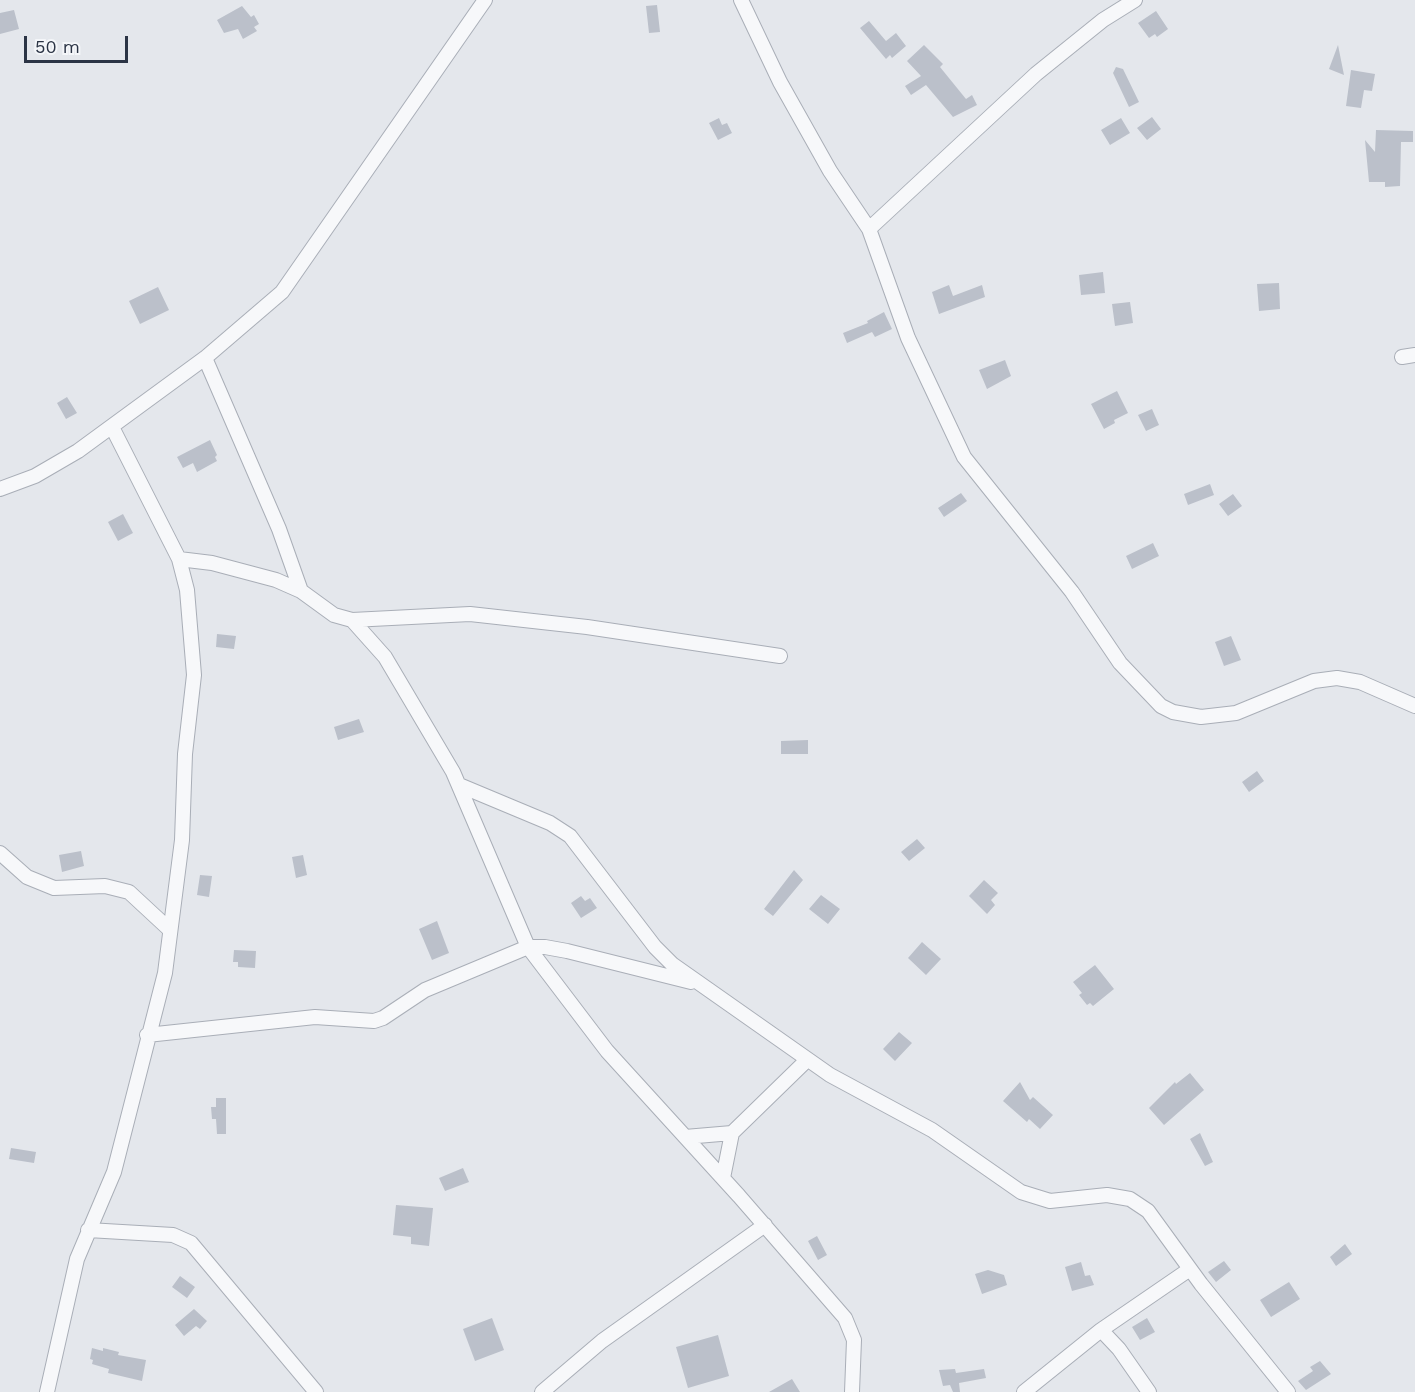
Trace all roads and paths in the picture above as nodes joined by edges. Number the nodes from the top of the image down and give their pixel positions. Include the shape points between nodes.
1 (485, 0) edge
2 (741, 0) edge
3 (1135, 0) edge
4 (869, 228) junction
5 (205, 358) junction
6 (112, 427) junction
7 (0, 489) edge
8 (179, 559) junction
9 (301, 591) junction
10 (352, 620) junction
11 (780, 656) dead end
12 (1415, 706) edge
13 (459, 785) junction
14 (0, 853) edge
15 (170, 930) junction
16 (528, 947) junction
17 (696, 983) junction
18 (147, 1035) junction
19 (807, 1060) junction
20 (732, 1133) junction
21 (685, 1137) junction
22 (723, 1178) junction
23 (765, 1225) junction
24 (88, 1230) junction
25 (1190, 1269) junction
26 (1101, 1330) junction
27 (47, 1392) edge
28 (316, 1392) edge
29 (542, 1392) edge
30 (852, 1392) edge
31 (1024, 1392) edge
32 (1149, 1392) edge
33 (1288, 1392) edge

1 - 5 street via 282,292
2 - 4 street via 780,82 830,171
3 - 4 street via 1103,20 1036,74
4 - 12 street via 908,338 964,457 1072,592 1120,663 1161,706 1194,716 1222,716 1314,681 1337,678 1360,682
5 - 6 street
5 - 9 street via 279,529
6 - 7 street via 59,463
6 - 8 street
8 - 9 street via 255,574
8 - 15 street via 187,590 194,675 185,753 182,840
9 - 10 street via 334,615
10 - 11 street via 470,614
10 - 13 street via 386,657
13 - 16 street
13 - 17 street via 550,823 570,836 655,947
14 - 15 street via 27,877 54,888 105,886 129,892
15 - 18 street via 165,973
16 - 17 street via 567,951
16 - 18 street via 425,990 374,1021 315,1017
16 - 21 street via 583,1023
17 - 19 street
18 - 24 street via 114,1172
19 - 20 street
19 - 25 street via 932,1130 1021,1192 1050,1200 1107,1195 1130,1199 1148,1211
20 - 21 street
20 - 22 street
21 - 22 street
22 - 23 street
23 - 29 street via 602,1341
23 - 30 street via 845,1318 854,1340
24 - 27 street via 69,1292
24 - 28 street via 173,1235 191,1243
25 - 26 street
25 - 33 street
26 - 31 street
26 - 32 street via 1119,1348

